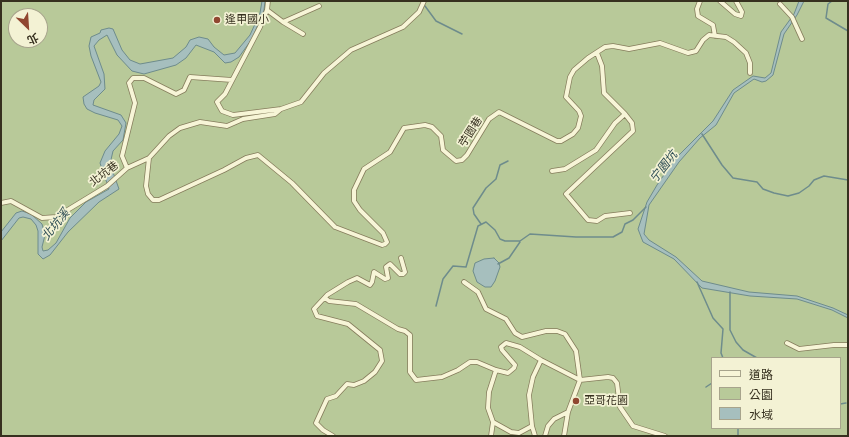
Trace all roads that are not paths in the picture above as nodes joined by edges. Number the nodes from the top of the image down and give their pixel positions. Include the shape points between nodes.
1 (269, 1) edge
2 (424, 1) edge
3 (700, 1) edge
4 (720, 1) edge
5 (736, 1) edge
6 (780, 4) dead end
7 (319, 6) dead end
8 (267, 10) junction
9 (283, 22) junction
10 (303, 34) dead end
11 (715, 36) junction
12 (802, 39) dead end
13 (597, 53) junction
14 (750, 73) dead end
15 (232, 80) junction
16 (281, 109) junction
17 (625, 114) junction
18 (149, 158) junction
19 (127, 168) junction
20 (552, 171) dead end
21 (1, 203) edge
22 (630, 213) dead end
23 (401, 258) dead end
24 (464, 282) dead end
25 (325, 298) junction
26 (787, 343) dead end
27 (848, 345) edge
28 (541, 360) junction
29 (496, 370) junction
30 (580, 380) junction
31 (568, 412) junction
32 (494, 422) junction
33 (532, 426) junction
34 (333, 436) edge
35 (491, 436) edge
36 (535, 436) edge
37 (546, 436) edge
38 (564, 436) edge
39 (665, 436) edge

1 - 8 street, 北坑巷
2 - 16 street, 北坑巷 via 419,12 403,28 351,50 324,73 301,102
3 - 11 street via 698,16 713,25
4 - 5 street via 741,16 742,12
6 - 12 street via 792,17
7 - 9 street
8 - 9 street
8 - 15 street, 北坑巷
9 - 10 street
11 - 13 street, 苧園巷 via 709,35 696,51 688,53 660,43 629,49 605,47
11 - 14 street via 726,37 742,49 750,63
13 - 17 street via 602,66 604,93
13 - 18 street, 苧園巷 via 581,64 570,77 566,97 581,116 578,128 561,141 498,112 489,119 467,155 456,161 443,150 441,136 432,127 425,125 404,128 390,152 364,169 354,190 354,201 360,210 383,233 387,242 382,245 335,227 292,183 258,155 246,158 159,200 153,200 146,186
15 - 16 street, 北坑巷 via 225,94 217,102 226,114
15 - 19 street via 190,77 184,90 176,94 144,78 133,78 129,83 135,103 122,156
16 - 18 street, 北坑巷 via 275,114 243,119 227,126 200,122 189,124 169,136
17 - 20 street via 615,123 596,150 565,169
17 - 22 street via 634,131 566,194 588,220 597,221 605,216
18 - 19 street, 北坑巷
19 - 21 street, 北坑巷 via 107,186 56,216 42,218 11,201
23 - 25 street via 405,272 403,274 390,264 386,267 389,276 386,279 374,272 370,285 357,278 335,289
24 - 30 street via 478,292 486,309 506,319 515,333 522,338 546,331 565,334 576,351
25 - 29 street via 356,304 405,331 410,336 410,372 416,380 442,377 470,362 477,362
25 - 34 street via 314,309 316,316 348,324 380,350 382,361 375,372 364,381 354,385 347,384 336,396 328,399 316,423
26 - 27 street via 800,349
28 - 29 street via 520,346 506,343 501,347 515,365 514,368 508,374
28 - 30 street
28 - 33 street via 533,377 529,395
29 - 32 street via 489,392 488,408
30 - 31 street
30 - 39 street via 613,378 620,407 633,426
31 - 37 street via 554,419 548,426
31 - 38 street
32 - 33 street via 511,432 520,433
32 - 35 street
33 - 36 street

